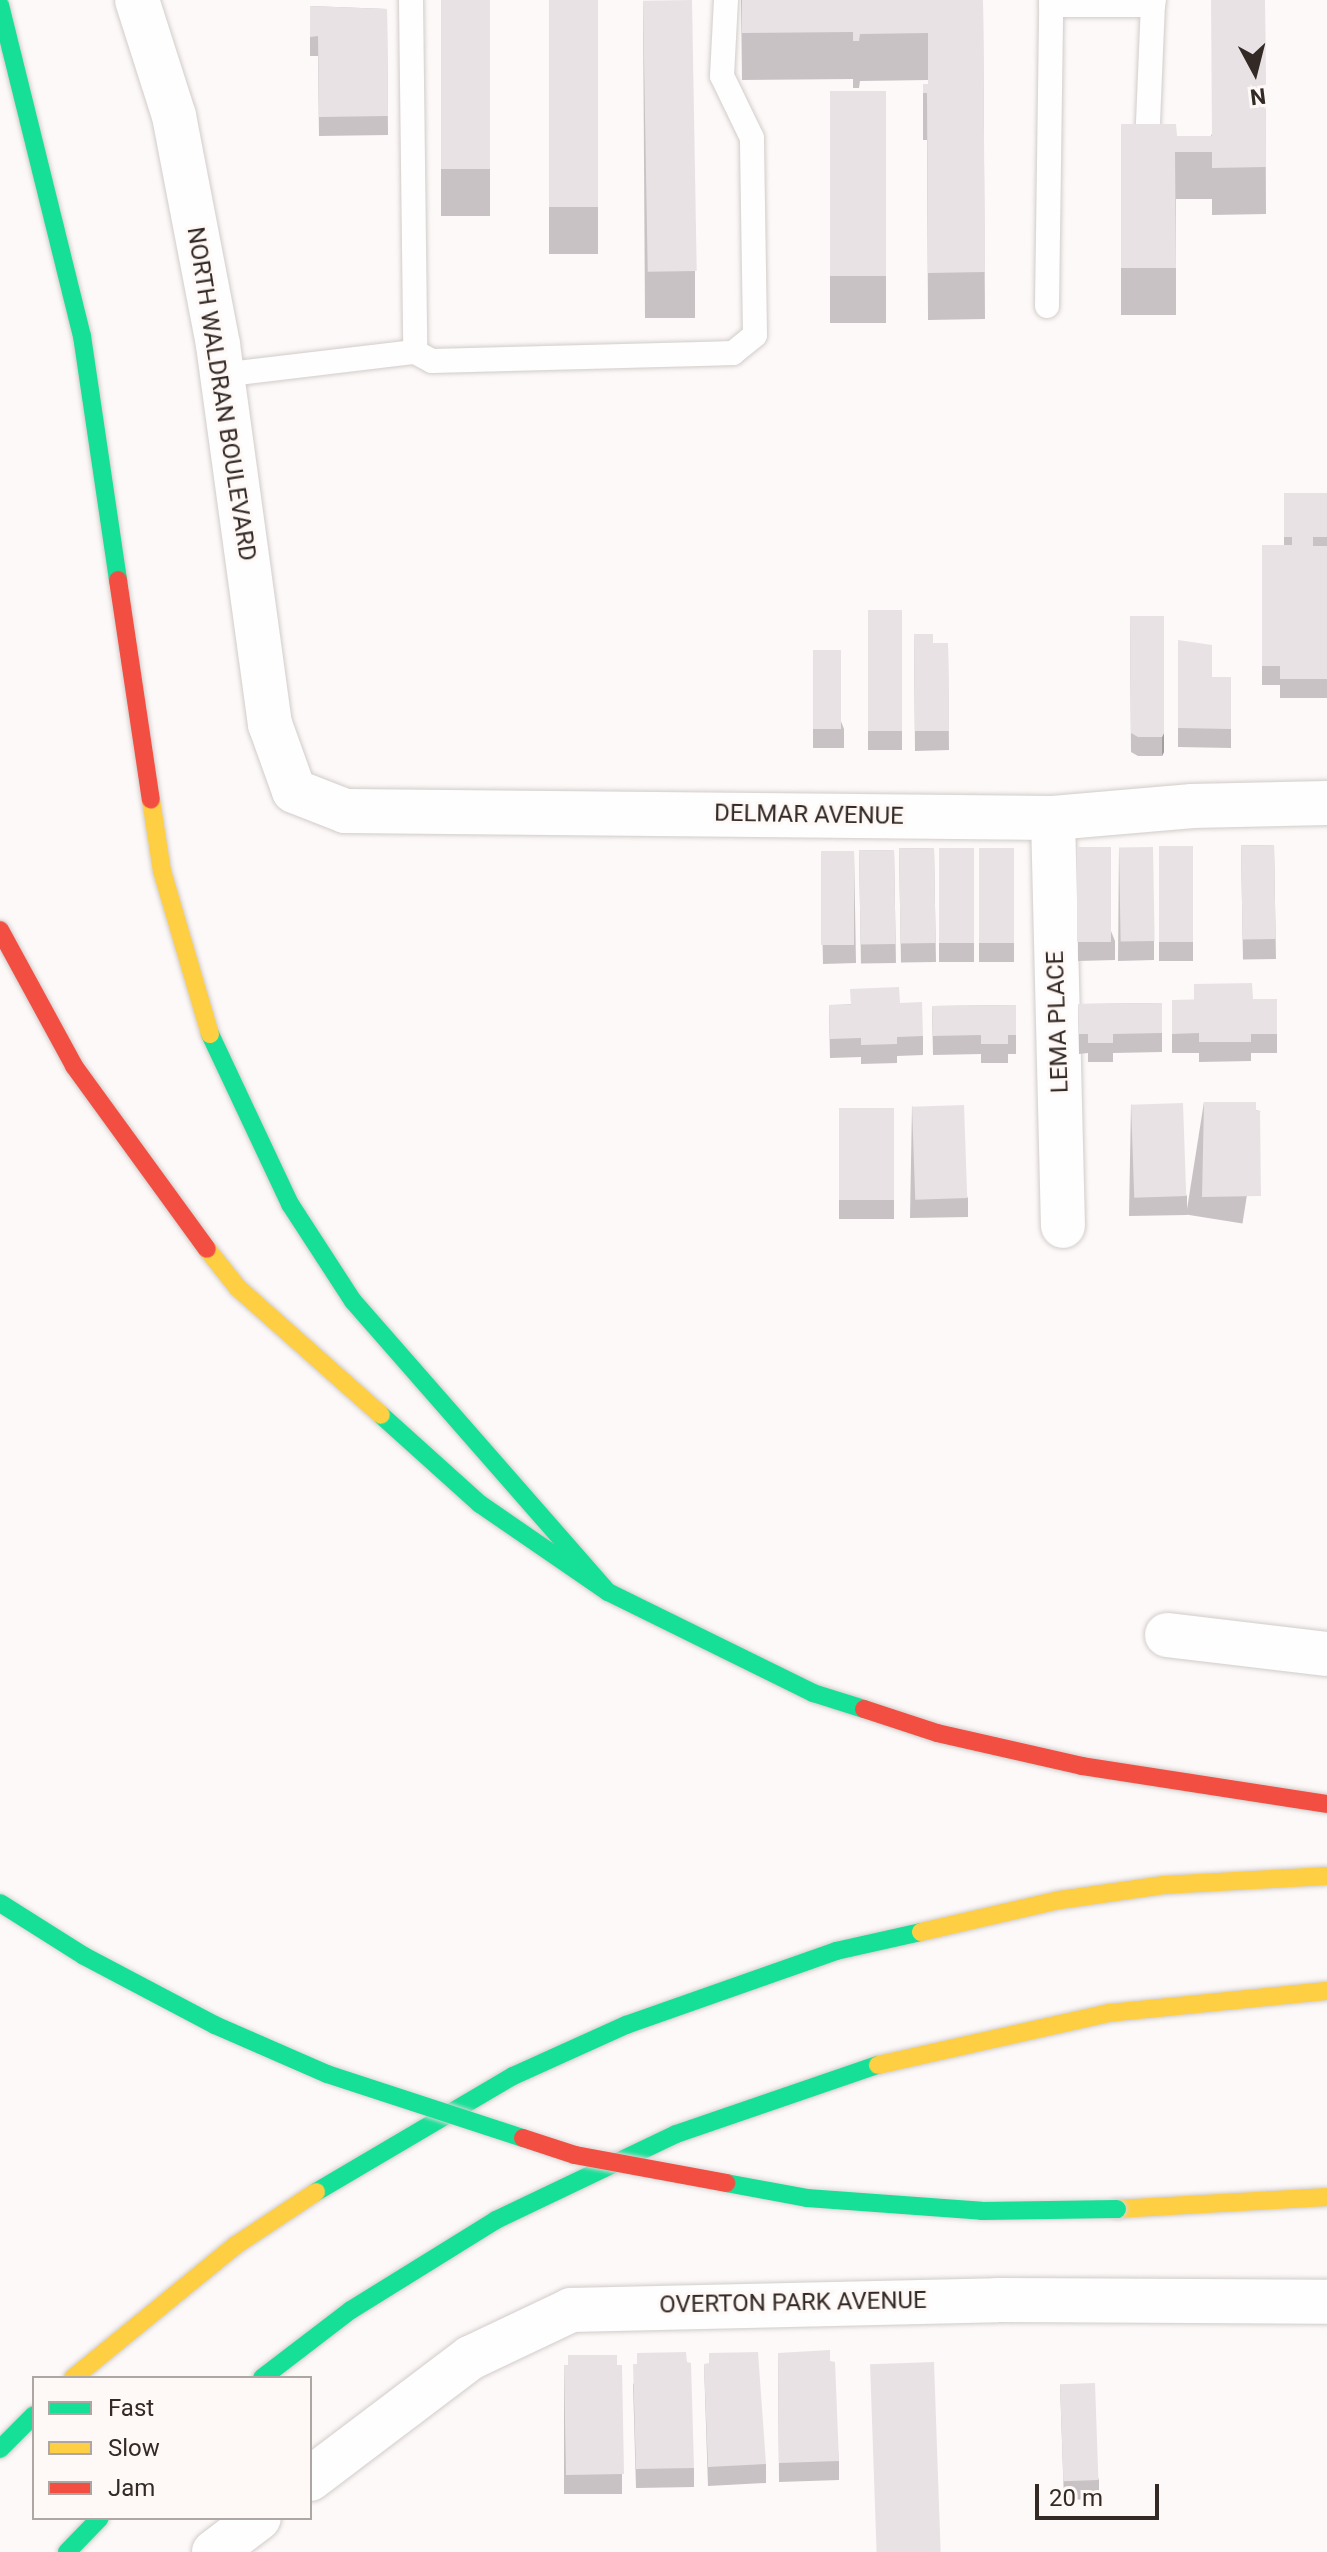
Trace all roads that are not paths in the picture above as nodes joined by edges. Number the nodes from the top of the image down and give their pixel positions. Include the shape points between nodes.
1 (137, 0) edge
2 (411, 0) edge
3 (726, 0) edge
4 (1154, 2) edge
5 (1051, 3) edge
6 (0, 5) edge
7 (1147, 146) edge
8 (1047, 306) dead end
9 (415, 352) junction
10 (221, 375) junction
11 (294, 791) joint
12 (1327, 803) edge
13 (1053, 818) junction
14 (0, 930) edge
15 (1063, 1226) dead end
16 (608, 1592) junction
17 (1167, 1635) dead end
18 (1327, 1654) edge
19 (1327, 1804) edge
20 (1327, 1876) edge
21 (0, 1903) edge
22 (1327, 1991) edge
23 (1327, 2197) edge
24 (1327, 2302) edge
25 (75, 2376) edge
26 (265, 2376) edge
27 (32, 2417) edge
28 (0, 2449) edge
29 (312, 2477) edge
30 (98, 2520) edge
31 (256, 2520) edge
32 (67, 2552) edge
33 (214, 2552) edge

1 - 10 street, NORTH WALDRAN BOULEVARD via 174,116
2 - 9 lane
3 - 9 lane via 722,76 752,138 755,335 733,353 432,361
4 - 5 lane
4 - 7 lane
5 - 8 lane
6 - 16 highway via 82,336 162,871 206,1024 290,1204 353,1301
9 - 10 lane
10 - 11 street, NORTH WALDRAN BOULEVARD via 270,724
11 - 13 street, DELMAR AVENUE via 345,811
12 - 13 street, DELMAR AVENUE via 1192,806
13 - 15 street, LEMA PLACE
14 - 16 highway via 74,1066 150,1177 238,1288 480,1504
16 - 19 highway via 813,1693 937,1733 1082,1766
17 - 18 street
20 - 25 highway via 1164,1885 1045,1903 836,1951 626,2025 513,2076 372,2155 236,2245
21 - 23 highway, bridge via 84,1956 327,2074 575,2155 807,2198 982,2211
22 - 26 highway via 1109,2013 960,2043 817,2082 676,2134 496,2220 351,2310
24 - 29 street, OVERTON PARK AVENUE via 997,2300 571,2310 470,2358
27 - 28 highway
30 - 32 highway
31 - 33 street

